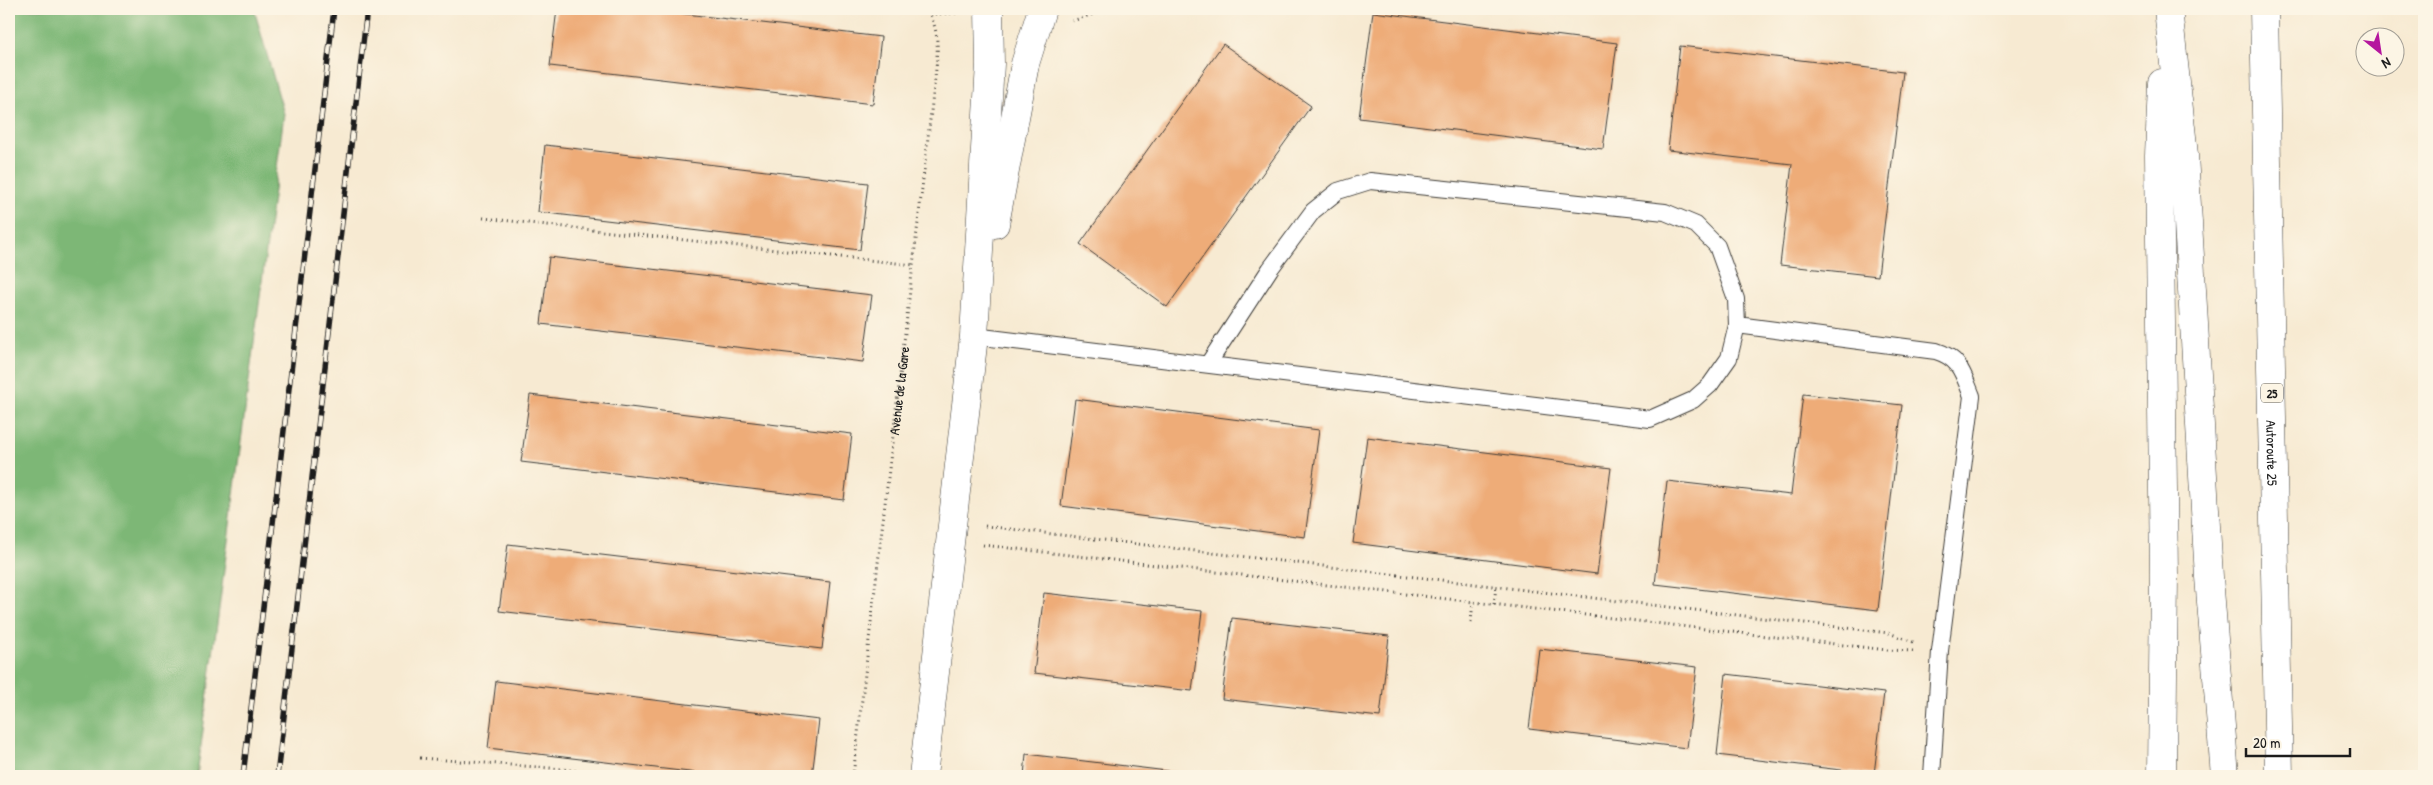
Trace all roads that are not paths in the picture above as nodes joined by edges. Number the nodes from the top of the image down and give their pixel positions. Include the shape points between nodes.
1 (1042, 9) edge
2 (2167, 9) edge
3 (2264, 9) edge
4 (976, 11) edge
5 (1737, 325) junction
6 (974, 336) junction
7 (1208, 364) junction
8 (923, 776) edge
9 (1932, 776) edge
10 (2162, 776) edge
11 (2225, 776) edge
12 (2279, 776) edge

1 - 6 main road via 1025,64
2 - 10 main road via 2159,155 2164,575
2 - 11 main road via 2184,155 2209,577
3 - 12 main road, Autoroute 25 / 25
4 - 6 main road via 990,64
5 - 7 lane via 1729,358 1710,385 1693,400 1650,419
5 - 7 lane via 1736,299 1718,246 1696,225 1665,212 1370,181 1338,191 1313,211 1270,269
5 - 9 lane via 1936,350 1949,354 1958,363 1965,379 1972,396 1940,651
6 - 7 lane
6 - 8 main road

